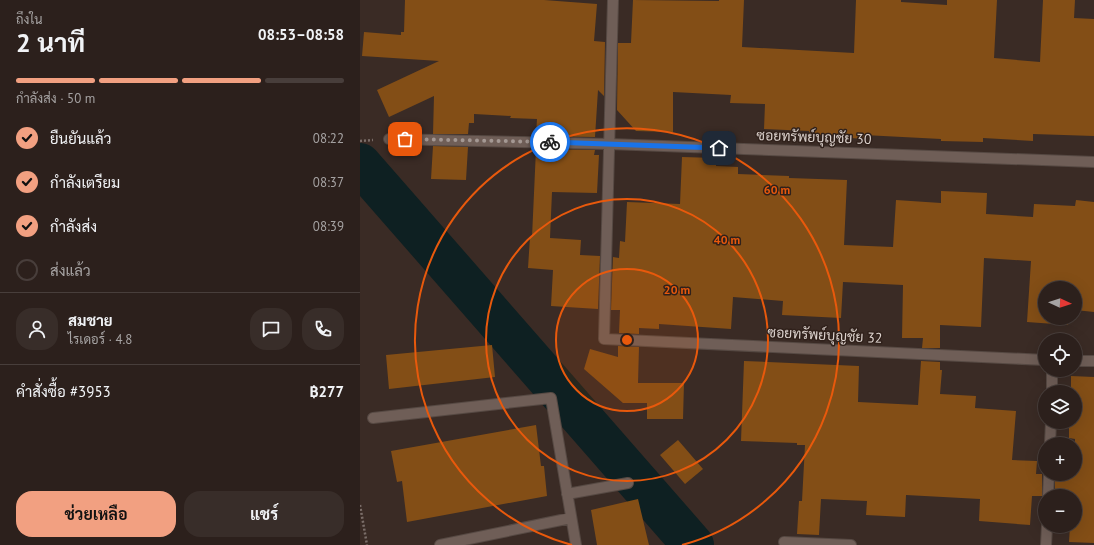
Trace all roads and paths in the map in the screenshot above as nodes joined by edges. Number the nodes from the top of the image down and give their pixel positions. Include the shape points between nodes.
1 (614, 0) edge
2 (389, 138) dead end
3 (609, 144) junction
4 (1094, 162) edge
5 (1038, 360) edge
6 (1082, 361) edge
7 (1094, 361) edge
8 (373, 418) dead end
9 (628, 483) dead end
10 (567, 494) junction
11 (360, 505) edge
12 (571, 518) junction
13 (1047, 533) edge
14 (784, 542) dead end
15 (367, 545) edge
16 (440, 545) edge
17 (576, 545) edge
18 (851, 545) edge
19 (1046, 545) edge

1 - 3 street
2 - 3 street, ซอยทรัพย์บุญชัย 30
3 - 4 street, ซอยทรัพย์บุญชัย 30
3 - 5 street, ซอยทรัพย์บุญชัย 32 via 604,339
6 - 7 street
8 - 10 street via 551,398
9 - 10 street
10 - 12 street
11 - 15 path
12 - 16 street
12 - 17 street
13 - 19 street
14 - 18 street

